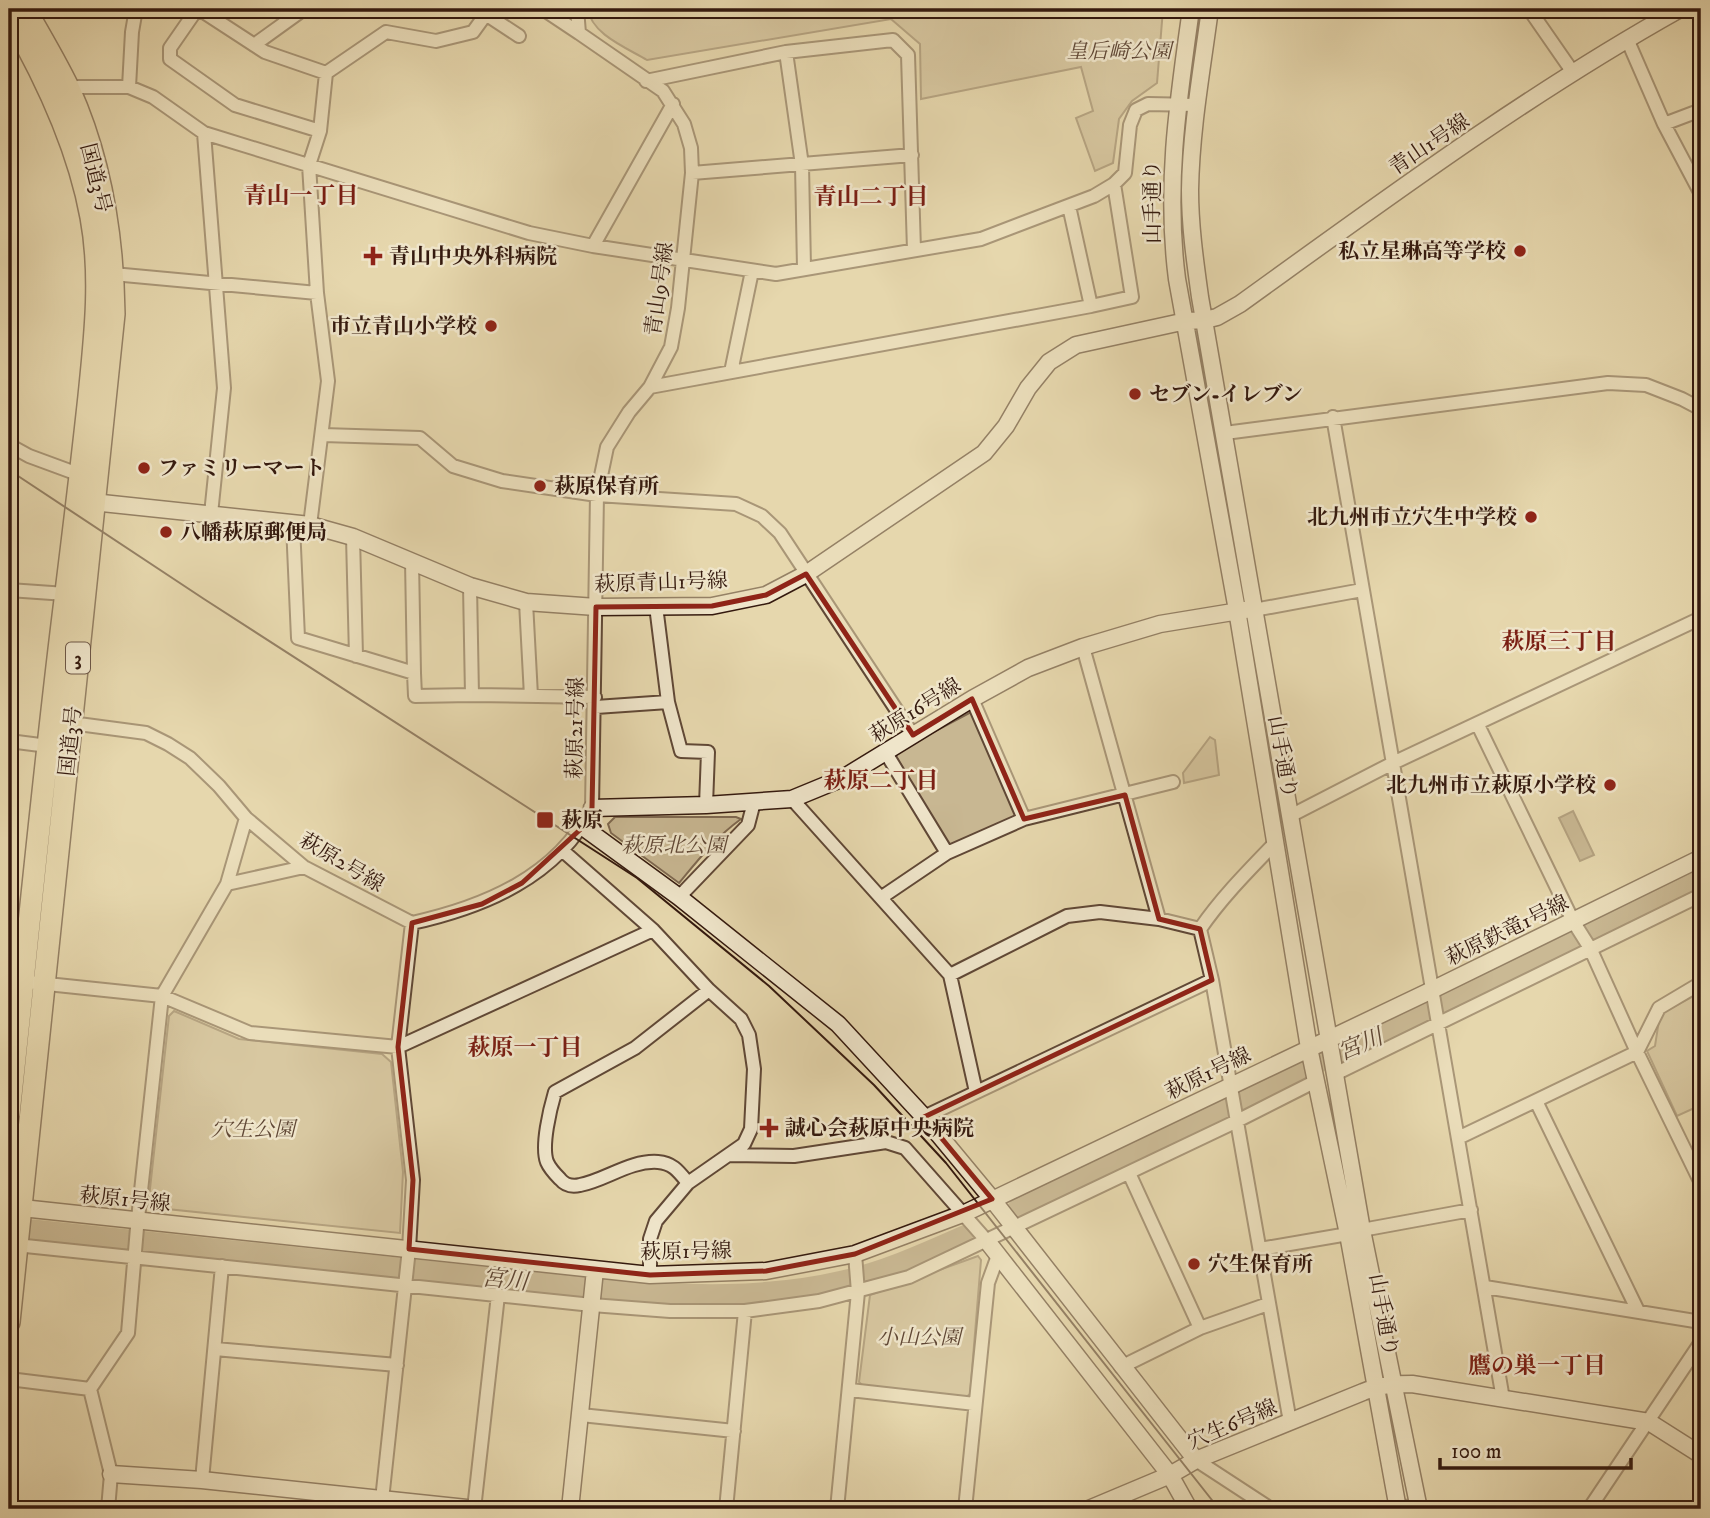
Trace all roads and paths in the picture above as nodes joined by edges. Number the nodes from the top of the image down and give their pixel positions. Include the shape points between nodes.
1 (25, 9) edge
2 (136, 9) edge
3 (198, 9) edge
4 (304, 9) edge
5 (543, 9) edge
6 (577, 9) edge
7 (1191, 9) edge
8 (1210, 9) edge
9 (1529, 9) edge
10 (1680, 9) edge
11 (482, 11) edge
12 (9, 14) edge
13 (579, 33) junction
14 (519, 36) dead end
15 (1627, 38) junction
16 (254, 45) junction
17 (786, 52) junction
18 (1572, 71) junction
19 (326, 73) junction
20 (646, 81) junction
21 (129, 87) junction
22 (60, 93) junction
23 (673, 104) junction
24 (1177, 104) junction
25 (1196, 105) junction
26 (1701, 110) edge
27 (1664, 124) junction
28 (320, 131) junction
29 (204, 133) junction
30 (912, 155) junction
31 (309, 165) junction
32 (802, 165) junction
33 (692, 173) junction
34 (1114, 184) junction
35 (1701, 194) edge
36 (1069, 206) junction
37 (593, 246) junction
38 (914, 250) junction
39 (683, 259) junction
40 (804, 268) junction
41 (752, 271) junction
42 (113, 274) junction
43 (214, 283) junction
44 (317, 293) junction
45 (1091, 306) junction
46 (1205, 320) junction
47 (1186, 321) junction
48 (731, 372) junction
49 (650, 387) junction
50 (1701, 409) edge
51 (1333, 417) junction
52 (1225, 433) junction
53 (323, 435) junction
54 (9, 445) edge
55 (89, 477) junction
56 (597, 495) junction
57 (85, 502) junction
58 (211, 514) junction
59 (293, 525) junction
60 (310, 525) junction
61 (353, 537) junction
62 (412, 561) junction
63 (806, 574) junction
64 (470, 586) junction
65 (9, 590) edge
66 (1363, 590) junction
67 (65, 594) junction
68 (526, 602) junction
69 (656, 606) junction
70 (596, 607) junction
71 (1237, 610) junction
72 (1254, 610) junction
73 (1701, 618) edge
74 (1083, 648) junction
75 (356, 656) junction
76 (414, 673) junction
77 (472, 695) junction
78 (531, 696) junction
79 (972, 699) junction
80 (595, 702) junction
81 (668, 702) junction
82 (71, 723) junction
83 (1478, 725) junction
84 (913, 735) junction
85 (9, 741) edge
86 (48, 746) junction
87 (886, 753) junction
88 (1393, 764) junction
89 (1173, 782) dead end
90 (1125, 795) junction
91 (792, 799) junction
92 (754, 802) junction
93 (706, 806) junction
94 (593, 808) junction
95 (1292, 815) junction
96 (246, 818) junction
97 (1024, 819) junction
98 (583, 827) junction
99 (1276, 842) junction
100 (567, 847) junction
101 (947, 853) junction
102 (1701, 858) edge
103 (303, 867) junction
104 (227, 884) junction
105 (1701, 895) edge
106 (679, 897) junction
107 (883, 897) junction
108 (1159, 919) junction
109 (412, 923) junction
110 (1576, 924) junction
111 (1200, 929) junction
112 (653, 930) junction
113 (1590, 947) junction
114 (950, 975) junction
115 (1212, 980) junction
116 (26, 982) edge
117 (1701, 983) edge
118 (709, 990) junction
119 (1433, 995) junction
120 (162, 996) junction
121 (1438, 1019) junction
122 (1330, 1042) junction
123 (398, 1047) junction
124 (1310, 1051) junction
125 (1637, 1052) junction
126 (1335, 1070) junction
127 (1316, 1078) junction
128 (1230, 1090) junction
129 (976, 1092) junction
130 (1536, 1101) junction
131 (9, 1114) edge
132 (924, 1117) junction
133 (1237, 1118) junction
134 (1458, 1138) junction
135 (730, 1155) junction
136 (1129, 1173) junction
137 (688, 1183) junction
138 (1701, 1183) edge
139 (9, 1188) edge
140 (992, 1199) junction
141 (15, 1208) edge
142 (1471, 1210) junction
143 (965, 1213) junction
144 (137, 1225) junction
145 (1014, 1227) junction
146 (1355, 1232) junction
147 (987, 1241) junction
148 (16, 1245) junction
149 (1260, 1249) junction
150 (409, 1252) junction
151 (134, 1254) junction
152 (855, 1254) junction
153 (1000, 1258) junction
154 (222, 1266) junction
155 (595, 1273) junction
156 (650, 1275) junction
157 (406, 1282) junction
158 (1485, 1287) junction
159 (858, 1292) junction
160 (498, 1295) junction
161 (593, 1303) junction
162 (1268, 1304) junction
163 (745, 1311) junction
164 (1638, 1311) junction
165 (9, 1322) edge
166 (1701, 1322) edge
167 (1200, 1328) junction
168 (1701, 1342) edge
169 (215, 1349) junction
170 (397, 1365) junction
171 (1121, 1367) junction
172 (9, 1379) edge
173 (1394, 1384) junction
174 (1376, 1386) junction
175 (90, 1389) junction
176 (850, 1390) junction
177 (1503, 1399) junction
178 (975, 1404) junction
179 (582, 1415) junction
180 (1290, 1422) junction
181 (1649, 1422) junction
182 (734, 1431) junction
183 (1701, 1455) edge
184 (1196, 1461) junction
185 (111, 1474) junction
186 (1170, 1475) junction
187 (202, 1480) junction
188 (381, 1505) edge
189 (1397, 1508) edge
190 (1418, 1508) edge
191 (107, 1509) edge
192 (475, 1509) edge
193 (570, 1509) edge
194 (726, 1509) edge
195 (837, 1509) edge
196 (965, 1509) edge
197 (1089, 1509) edge
198 (1189, 1509) edge
199 (1271, 1509) edge
200 (1435, 1509) edge
201 (1589, 1509) edge

1 - 22 highway, 国道3号 / 3
2 - 21 street
3 - 16 street
3 - 28 street via 170,48 170,59 235,105
4 - 16 street
5 - 13 street, 青山9号線
6 - 13 street
7 - 24 street, 山手通り
8 - 25 street, 山手通り
9 - 18 street
10 - 15 street, 青山1号線
11 - 14 street
11 - 19 street via 473,32 436,41 386,32
12 - 22 highway, 国道3号 / 3
13 - 20 street, 青山9号線
15 - 18 street, 青山1号線
15 - 27 street
16 - 19 street
17 - 20 street
17 - 30 street via 893,40 908,55
17 - 32 street
18 - 46 street, 青山1号線 via 1240,304
19 - 28 street
20 - 23 street, 青山9号線
21 - 22 street via 78,87
21 - 29 street via 153,97
22 - 42 highway, 国道3号 / 3 via 97,171
22 - 55 highway, 国道3号 / 3 via 91,217 96,260
23 - 33 street, 青山9号線 via 691,148
23 - 37 street
24 - 25 street
24 - 34 street via 1149,104 1136,110 1125,173
24 - 47 street, 山手通り via 1171,219
25 - 46 street, 山手通り via 1190,191
26 - 27 street
27 - 35 street
28 - 31 street
29 - 31 street
29 - 43 street
30 - 32 street
30 - 38 street
31 - 37 street via 529,233
31 - 44 street
32 - 33 street
32 - 40 street
33 - 39 street, 青山9号線
34 - 36 street
34 - 45 street via 1132,297
36 - 38 street via 981,239
36 - 45 street
37 - 39 street
38 - 40 street
39 - 41 street
39 - 49 street, 青山9号線 via 671,347
40 - 41 street via 776,274
41 - 48 street
42 - 43 street
42 - 55 highway, 国道3号 / 3 via 114,314
43 - 44 street
43 - 58 street via 224,388
44 - 53 street via 328,381
45 - 48 street
46 - 47 street, 萩原青山1号線
46 - 52 street, 山手通り
47 - 63 street, 萩原青山1号線 via 1076,345 1049,362 984,453
47 - 71 street, 山手通り
48 - 49 street
49 - 56 street, 青山9号線 via 607,447
50 - 51 street via 1646,385 1608,383
51 - 52 street
51 - 66 street
52 - 72 street, 山手通り
53 - 56 street via 420,438 453,467 502,481
53 - 60 street
54 - 55 street
55 - 57 highway, 国道3号 / 3
56 - 63 street via 736,504 761,516 780,533
56 - 70 street, 青山9号線
57 - 58 street, 萩原青山1号線
57 - 67 highway, 国道3号 / 3
57 - 82 highway, 国道3号 / 3
58 - 59 street, 萩原青山1号線
59 - 60 street, 萩原青山1号線
59 - 75 street via 298,638
60 - 61 street, 萩原青山1号線
61 - 62 street, 萩原青山1号線
61 - 75 street
62 - 64 street, 萩原青山1号線
62 - 76 street
63 - 69 street, 萩原青山1号線 via 766,595 712,606
63 - 84 street
64 - 68 street, 萩原青山1号線
64 - 77 street
65 - 67 street
66 - 72 street
66 - 88 street
67 - 86 highway, 国道3号 / 3
68 - 70 street, 萩原青山1号線
68 - 78 street
69 - 70 street, 萩原青山1号線
69 - 81 street
70 - 80 street, 萩原21号線
71 - 72 street, 萩原16号線
71 - 74 street, 萩原16号線 via 1160,624
71 - 99 street, 山手通り
72 - 95 street, 山手通り
73 - 83 street
74 - 79 street, 萩原16号線 via 1028,668
74 - 90 street
75 - 76 street
76 - 77 street via 415,696
77 - 78 street
78 - 80 street
79 - 84 street, 萩原16号線
79 - 97 street
80 - 81 street
80 - 94 street, 萩原21号線
81 - 93 street via 681,751 708,751
82 - 96 street, 萩原2号線 via 146,733 168,744 190,758
82 - 116 highway, 国道3号 / 3
83 - 88 street
83 - 110 street
84 - 87 street, 萩原16号線
85 - 86 street
86 - 116 highway, 国道3号 / 3
87 - 91 street, 萩原16号線 via 843,778
87 - 101 street
88 - 95 street
88 - 119 street
89 - 90 street
90 - 97 street
90 - 108 street
91 - 92 street, 萩原16号線
91 - 107 street
92 - 93 street, 萩原16号線
92 - 106 street via 748,825
93 - 94 street, 萩原16号線
94 - 98 street, 萩原21号線
95 - 122 street, 山手通り
96 - 103 street, 萩原2号線
96 - 104 street
97 - 101 street
98 - 100 street, 萩原21号線
98 - 106 street
99 - 111 street
99 - 124 street, 山手通り
100 - 109 street via 522,883 482,904
100 - 112 street
101 - 107 street
102 - 110 street, 萩原鉄竜1号線
103 - 104 street
103 - 109 street, 萩原2号線
104 - 120 street
105 - 113 street
106 - 132 street via 838,1024
107 - 114 street
108 - 111 street
108 - 114 street via 1100,912 1067,916
109 - 123 street
110 - 113 street
110 - 119 street, 萩原鉄竜1号線
111 - 115 street
112 - 118 street
112 - 123 street
113 - 121 street
113 - 125 street
114 - 129 street
115 - 128 street
115 - 129 street
116 - 120 street
116 - 131 highway, 国道3号 / 3
116 - 141 highway, 国道3号 / 3
117 - 125 street via 1659,1008
118 - 135 street via 741,1019 749,1035 754,1069 751,1129 744,1144
118 - 137 street via 635,1048 555,1092 546,1140 546,1160 565,1185 578,1186 634,1165 656,1162 672,1165
119 - 121 street
119 - 122 street, 萩原鉄竜1号線
120 - 123 street via 250,1033
120 - 144 street
121 - 126 street
121 - 134 street
122 - 124 street, 萩原1号線
122 - 126 street, 山手通り
123 - 150 street via 413,1180
124 - 127 street, 山手通り
124 - 128 street, 萩原1号線
125 - 130 street
125 - 138 street
126 - 146 street, 山手通り
127 - 133 street
127 - 146 street, 山手通り
128 - 133 street
128 - 140 street, 萩原1号線
129 - 132 street
130 - 134 street
130 - 164 street
132 - 140 street
133 - 136 street
133 - 149 street
134 - 142 street
135 - 137 street
135 - 143 street via 794,1156 886,1142 905,1148
136 - 145 street
136 - 167 street
137 - 156 street via 656,1220 650,1239
139 - 141 street
140 - 143 street, 萩原1号線
140 - 145 street
141 - 144 street, 萩原1号線
141 - 148 highway, 国道3号 / 3
142 - 146 street
142 - 158 street
143 - 147 street
143 - 152 street, 萩原1号線
144 - 150 street, 萩原1号線
144 - 151 street
145 - 147 street
145 - 171 street
146 - 149 street
146 - 173 street, 山手通り
146 - 174 street, 山手通り
147 - 153 street
147 - 159 street via 909,1276
148 - 151 street
148 - 165 highway, 国道3号 / 3
149 - 162 street
150 - 155 street, 萩原1号線
150 - 157 street
151 - 154 street
151 - 175 street via 128,1333
152 - 156 street, 萩原1号線 via 766,1270
152 - 159 street
153 - 178 street via 988,1283
153 - 186 street
154 - 157 street
154 - 169 street
155 - 156 street, 萩原1号線
155 - 161 street
157 - 160 street
157 - 170 street
158 - 164 street
158 - 177 street
159 - 163 street
159 - 176 street
160 - 161 street
160 - 192 street
161 - 163 street via 670,1311
161 - 179 street
162 - 167 street
162 - 180 street
163 - 182 street
164 - 166 street
167 - 171 street
168 - 181 street
169 - 170 street
169 - 187 street
170 - 188 street
171 - 184 street
172 - 175 street
173 - 174 street, 穴生6号線
173 - 177 street, 穴生6号線
173 - 190 street, 山手通り
174 - 180 street, 穴生6号線
174 - 189 street, 山手通り
175 - 185 street
176 - 178 street
176 - 195 street
177 - 181 street, 穴生6号線
178 - 196 street
179 - 182 street
179 - 193 street
180 - 184 street, 穴生6号線
181 - 183 street
181 - 201 street
182 - 194 street
184 - 186 street, 穴生6号線
184 - 199 street
185 - 187 street
185 - 191 street
186 - 197 street, 穴生6号線
186 - 198 street
187 - 188 street
188 - 192 street
189 - 190 street
190 - 200 street

